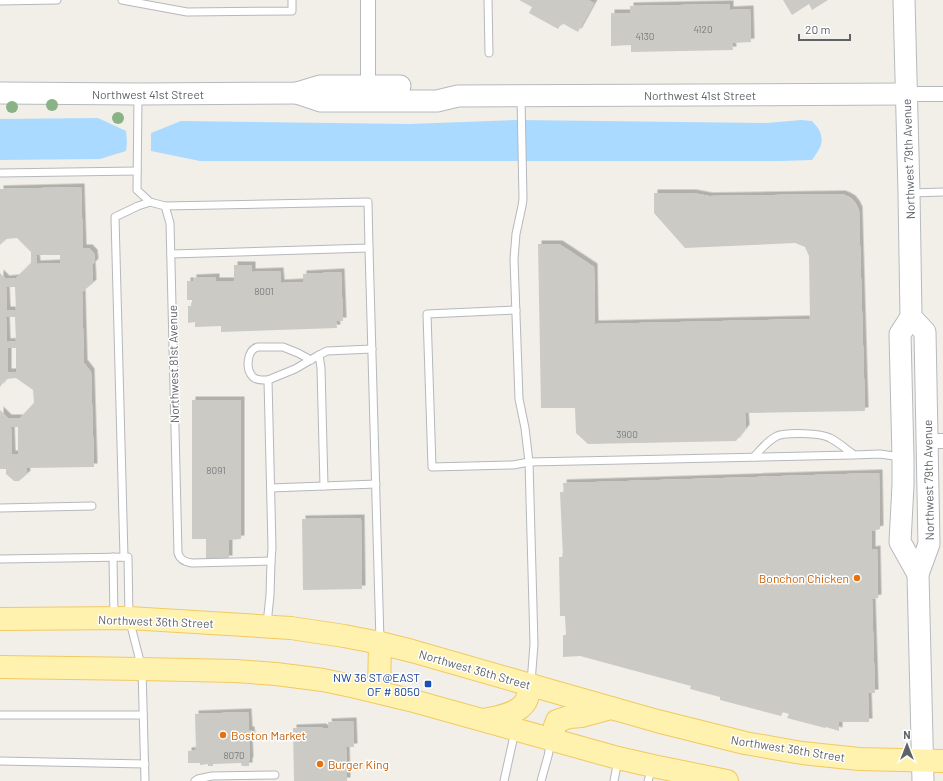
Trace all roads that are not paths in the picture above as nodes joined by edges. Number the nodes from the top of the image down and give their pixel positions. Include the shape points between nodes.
1 (0, 0) edge
2 (57, 0) edge
3 (122, 0) edge
4 (292, 0) edge
5 (368, 0) edge
6 (488, 0) edge
7 (904, 0) edge
8 (489, 53) dead end
9 (368, 86) junction
10 (296, 93) junction
11 (0, 94) edge
12 (138, 94) junction
13 (906, 94) junction
14 (943, 94) edge
15 (458, 96) junction
16 (521, 102) junction
17 (137, 170) junction
18 (0, 173) edge
19 (943, 192) edge
20 (909, 193) junction
21 (150, 202) junction
22 (165, 206) junction
23 (369, 248) junction
24 (171, 254) junction
25 (516, 310) junction
26 (911, 317) junction
27 (372, 350) junction
28 (319, 355) junction
29 (311, 360) junction
30 (268, 380) junction
31 (901, 380) junction
32 (935, 441) edge
33 (853, 454) junction
34 (754, 457) junction
35 (903, 458) junction
36 (530, 462) junction
37 (376, 484) junction
38 (324, 486) junction
39 (271, 488) junction
40 (929, 501) junction
41 (92, 506) dead end
42 (0, 508) edge
43 (126, 556) junction
44 (113, 557) junction
45 (0, 559) edge
46 (271, 561) junction
47 (918, 574) junction
48 (122, 618) junction
49 (0, 619) edge
50 (266, 626) junction
51 (380, 643) junction
52 (0, 667) edge
53 (142, 669) junction
54 (531, 686) junction
55 (379, 692) junction
56 (611, 708) junction
57 (0, 715) edge
58 (143, 715) junction
59 (483, 720) junction
60 (516, 729) junction
61 (551, 739) junction
62 (618, 758) junction
63 (0, 761) edge
64 (145, 764) junction
65 (929, 767) edge
66 (650, 774) edge
67 (275, 775) dead end
68 (145, 781) edge
69 (195, 781) edge
70 (504, 781) edge
71 (541, 781) edge
72 (614, 781) edge
73 (727, 781) edge

1 - 2 lane
3 - 4 lane via 187,12 292,11
5 - 9 street
6 - 8 lane
7 - 13 main road, Northwest 79th Avenue
9 - 10 main road, Northwest 41st Street via 320,86
9 - 15 main road, Northwest 41st Street via 436,86
10 - 12 main road, Northwest 41st Street
10 - 15 main road, Northwest 41st Street via 321,101 437,101
11 - 12 main road, Northwest 41st Street
12 - 17 lane
13 - 14 street, Northwest 41st Street
13 - 16 main road, Northwest 41st Street
13 - 20 main road, Northwest 79th Avenue
15 - 16 main road, Northwest 41st Street
16 - 25 lane via 522,206 516,234
17 - 18 lane
17 - 21 lane via 137,190
19 - 20 lane
20 - 26 main road, Northwest 79th Avenue
21 - 22 lane
21 - 43 lane via 115,217
22 - 23 lane via 368,202
22 - 24 lane, Northwest 81st Avenue via 170,223
23 - 24 lane
23 - 27 lane
24 - 46 lane, Northwest 81st Avenue via 178,553 183,561 192,563
25 - 36 lane via 518,399
25 - 36 lane via 427,314 432,468
26 - 31 main road, Northwest 79th Avenue via 900,334
26 - 32 main road, Northwest 79th Avenue via 925,332
27 - 28 lane via 327,351
27 - 37 lane
28 - 29 lane
28 - 38 lane
29 - 30 lane
29 - 30 lane via 282,347 255,348 250,352 248,369 252,376 259,380
30 - 39 lane
31 - 32 main road via 914,404 916,419
31 - 35 main road, Northwest 79th Avenue
32 - 40 main road, Northwest 79th Avenue
33 - 34 lane
33 - 34 lane via 829,437 795,434 779,436 766,444
33 - 35 lane via 880,454
34 - 36 lane
35 - 40 main road via 917,486
35 - 47 main road, Northwest 79th Avenue via 900,542
36 - 54 lane via 534,644
37 - 38 lane
37 - 51 lane
38 - 39 lane
39 - 46 lane
40 - 47 main road, Northwest 79th Avenue via 930,544
41 - 42 lane
43 - 44 lane
43 - 48 lane
44 - 45 lane
44 - 48 lane
46 - 50 lane
47 - 65 main road, Northwest 79th Avenue
48 - 49 main road, Northwest 36th Street
48 - 50 main road, Northwest 36th Street
48 - 53 lane
50 - 51 main road, Northwest 36th Street
51 - 54 main road, Northwest 36th Street
51 - 55 main road
52 - 53 main road
53 - 55 main road via 276,674 323,680
53 - 58 lane
54 - 56 main road, Northwest 36th Street
54 - 59 main road via 525,702 515,712
55 - 59 main road
56 - 61 main road via 557,721
56 - 65 main road, Northwest 36th Street via 776,749
57 - 58 lane
58 - 64 lane
59 - 60 main road
60 - 61 main road
60 - 70 lane
61 - 62 main road
61 - 71 lane
62 - 66 main road
62 - 72 lane
63 - 64 lane
64 - 68 lane
66 - 73 main road
67 - 69 lane via 212,776

